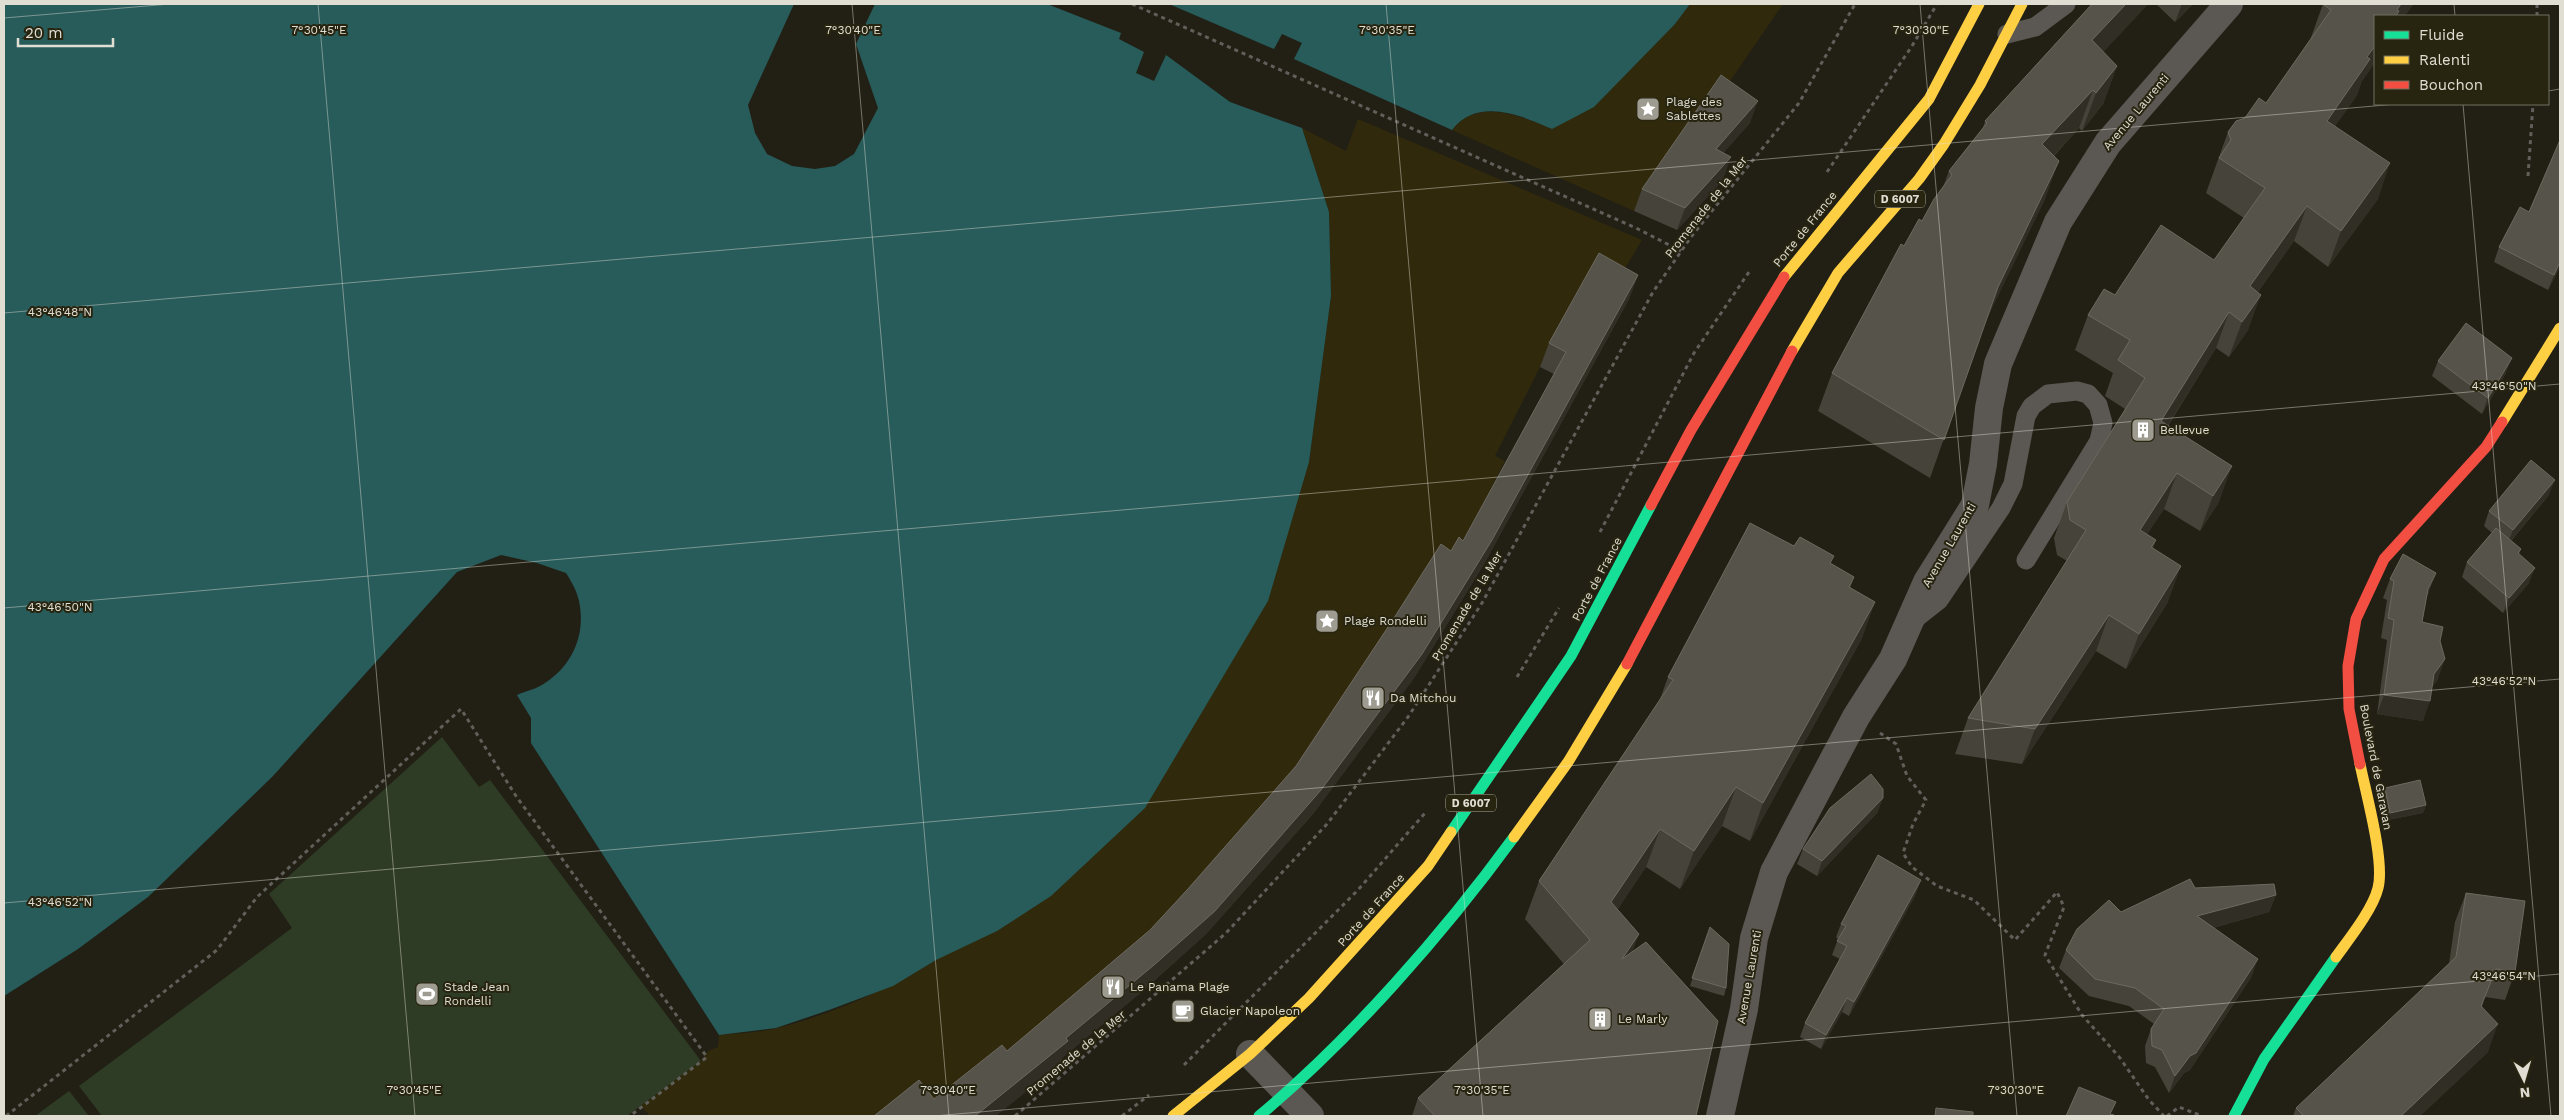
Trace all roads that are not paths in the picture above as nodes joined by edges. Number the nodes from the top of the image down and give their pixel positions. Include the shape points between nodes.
1 (1979, 4) edge
2 (2022, 4) edge
3 (2066, 4) edge
4 (2229, 4) edge
5 (2007, 34) junction
6 (2560, 328) edge
7 (2026, 560) dead end
8 (1908, 624) junction
9 (1250, 1054) junction
10 (1287, 1091) junction
11 (1173, 1116) edge
12 (1259, 1116) edge
13 (1310, 1116) edge
14 (1720, 1116) edge
15 (2234, 1116) edge

1 - 9 main road, Porte de France / D 6007 via 1929,99 1790,267 1700,414 1571,656 1428,866 1309,998
2 - 5 main road, D 6007
3 - 5 lane via 2035,27
4 - 8 street, Avenue Laurenti via 2108,143 2058,222 1998,364 1975,505 1926,582
5 - 10 main road, D 6007 via 1967,107 1930,164 1864,241 1829,288 1736,456 1622,674 1572,757 1518,832 1424,951
6 - 15 main road, Boulevard de Garavan via 2486,447 2384,559 2356,619 2348,666 2349,709 2378,852 2378,888 2362,921 2264,1058
7 - 8 lane via 2099,441 2103,423 2098,405 2088,394 2077,391 2048,394 2032,406 2026,416 2013,484 2001,508 1938,600
8 - 14 street, Avenue Laurenti via 1893,659 1856,717 1774,872 1754,938 1744,1010
9 - 10 street
9 - 11 main road, Porte de France / D 6007
10 - 12 main road, D 6007
10 - 13 street

